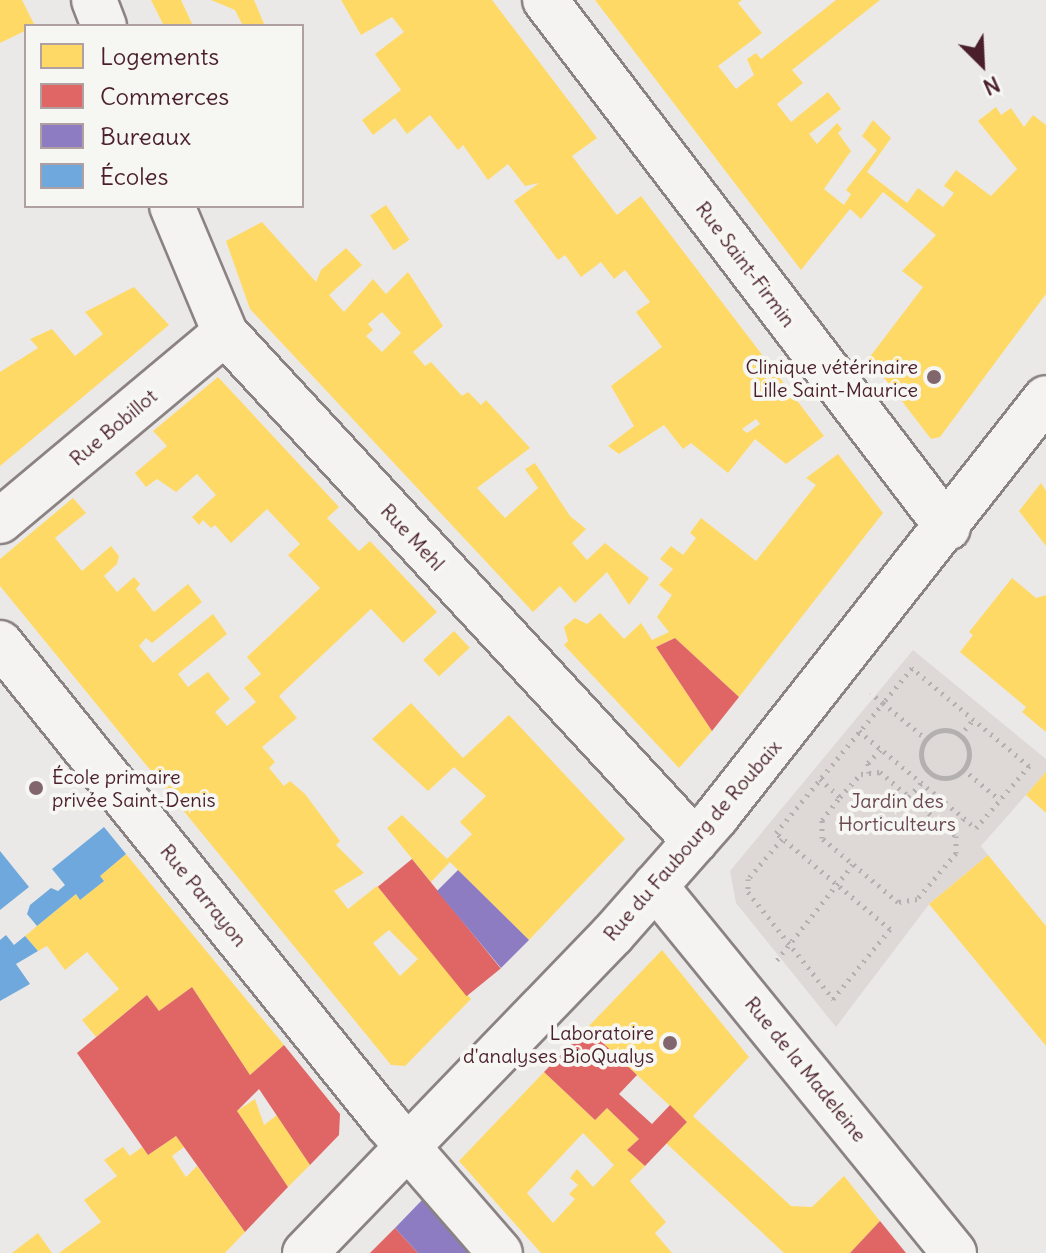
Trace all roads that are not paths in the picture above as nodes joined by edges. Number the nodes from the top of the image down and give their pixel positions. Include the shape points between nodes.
1 (94, 0) edge
2 (545, 0) edge
3 (103, 24) edge
4 (173, 208) edge
5 (225, 333) junction
6 (1046, 398) edge
7 (0, 521) edge
8 (948, 528) junction
9 (0, 643) edge
10 (695, 841) junction
11 (655, 886) junction
12 (409, 1147) junction
13 (305, 1253) edge
14 (500, 1253) edge
15 (954, 1253) edge

1 - 3 street
2 - 8 street, Rue Saint-Firmin
4 - 5 street, Rue Mehl
5 - 7 street, Rue Bobillot
5 - 10 street, Rue Mehl
6 - 8 street, Rue du Faubourg de Roubaix
8 - 10 street, Rue du Faubourg de Roubaix
9 - 12 street, Rue Parrayon
10 - 11 street, Rue du Faubourg de Roubaix
11 - 12 street, Rue du Faubourg de Roubaix
11 - 15 street, Rue de la Madeleine
12 - 13 street, Rue du Faubourg de Roubaix
12 - 14 street, Rue Parrayon

